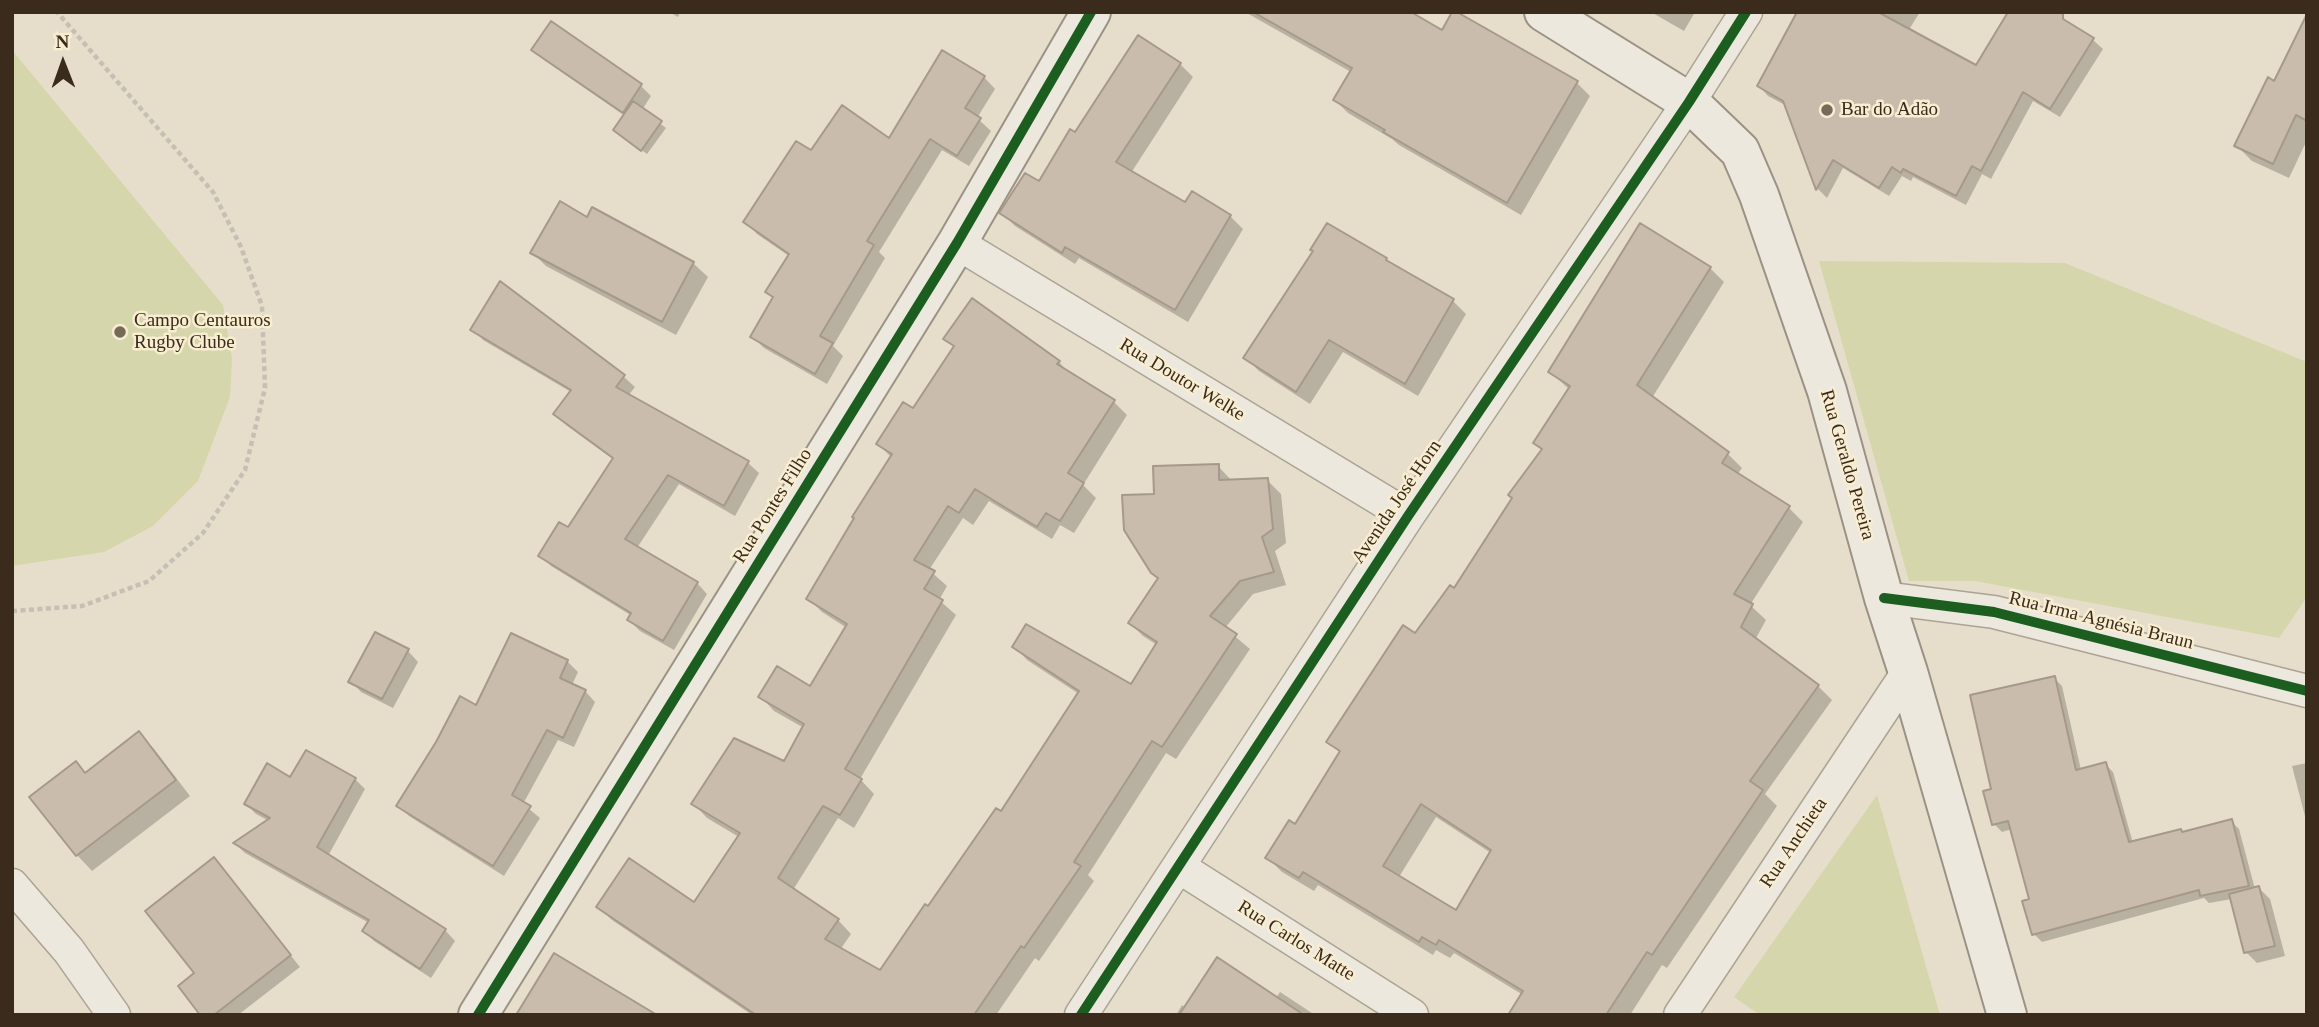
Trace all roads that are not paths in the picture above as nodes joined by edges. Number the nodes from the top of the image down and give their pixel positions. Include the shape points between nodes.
1 (1091, 12) edge
2 (1544, 12) edge
3 (1746, 12) edge
4 (1689, 102) junction
5 (957, 243) junction
6 (1408, 516) junction
7 (1884, 598) junction
8 (1908, 671) junction
9 (2307, 691) edge
10 (1180, 867) junction
11 (12, 885) edge
12 (114, 1015) edge
13 (478, 1015) edge
14 (1081, 1015) edge
15 (1412, 1015) edge
16 (1680, 1015) edge
17 (2007, 1015) edge

1 - 5 street, Rua Pontes Filho
2 - 4 street, Rua Geraldo Pereira
3 - 4 street, Avenida José Horn
4 - 6 street, Avenida José Horn
4 - 7 street, Rua Geraldo Pereira via 1740,151 1759,195 1828,391
5 - 6 street, Rua Doutor Welke
5 - 13 street, Rua Pontes Filho
6 - 10 street, Avenida José Horn
7 - 8 street, Rua Geraldo Pereira
7 - 9 street, Rua Irma Agnésia Braun via 1994,611
8 - 16 street, Rua Anchieta
8 - 17 street, Rua Geraldo Pereira
10 - 14 street, Avenida José Horn
10 - 15 street, Rua Carlos Matte
11 - 12 street via 69,951

